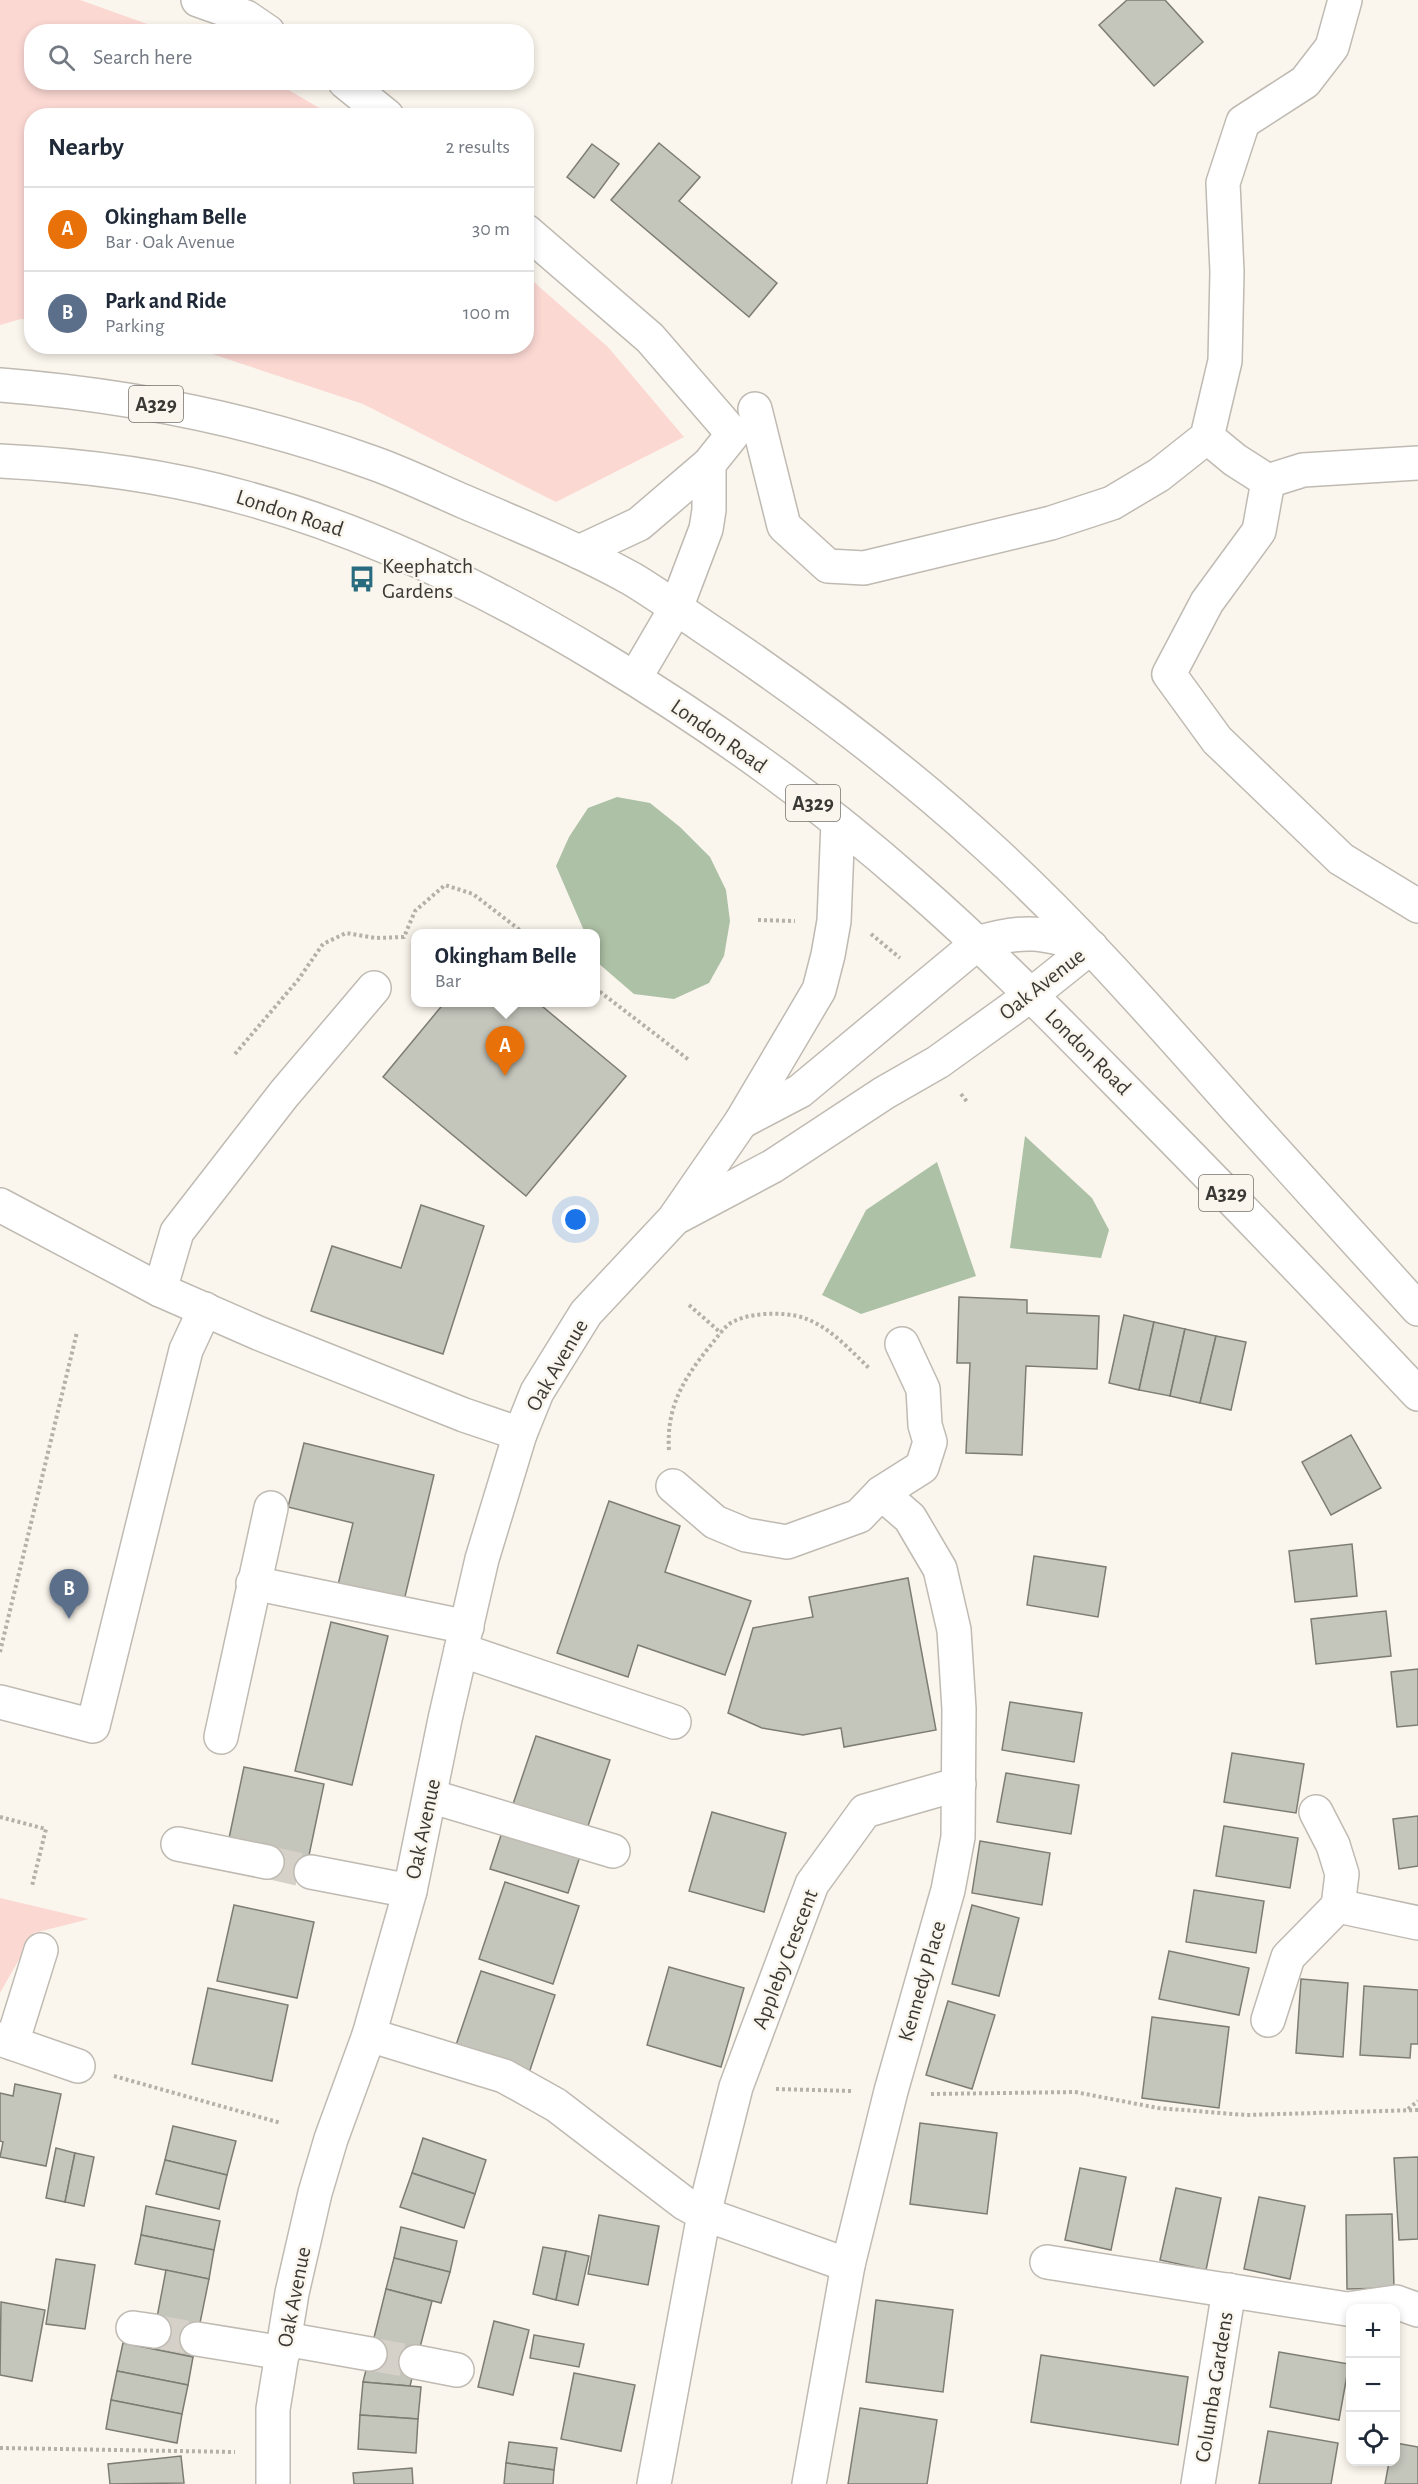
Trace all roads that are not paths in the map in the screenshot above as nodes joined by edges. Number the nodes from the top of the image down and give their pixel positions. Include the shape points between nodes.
1 (198, 0) edge
2 (1345, 0) edge
3 (256, 24) edge
4 (355, 90) edge
5 (377, 108) edge
6 (534, 238) edge
7 (0, 385) edge
8 (755, 409) dead end
9 (1207, 437) junction
10 (0, 461) edge
11 (1418, 463) edge
12 (709, 464) junction
13 (1268, 481) junction
14 (579, 552) junction
15 (676, 608) junction
16 (635, 678) junction
17 (838, 822) junction
18 (1418, 906) edge
19 (978, 943) junction
20 (1091, 947) junction
21 (374, 988) dead end
22 (1031, 995) junction
23 (741, 1122) junction
24 (0, 1205) edge
25 (674, 1219) junction
26 (160, 1290) junction
27 (205, 1309) junction
28 (1418, 1310) edge
29 (902, 1344) dead end
30 (1418, 1394) edge
31 (520, 1434) junction
32 (673, 1486) road end
33 (881, 1493) junction
34 (272, 1508) dead end
35 (253, 1583) junction
36 (464, 1639) junction
37 (0, 1702) edge
38 (674, 1722) dead end
39 (221, 1737) dead end
40 (959, 1784) junction
41 (430, 1796) junction
42 (1316, 1812) dead end
43 (178, 1844) dead end
44 (613, 1851) dead end
45 (267, 1863) tunnel mouth
46 (311, 1872) tunnel mouth
47 (410, 1892) junction
48 (1338, 1906) junction
49 (1418, 1923) edge
50 (41, 1950) dead end
51 (1268, 2020) dead end
52 (369, 2035) junction
53 (6, 2041) edge
54 (78, 2066) road end
55 (704, 2214) junction
56 (1047, 2262) dead end
57 (848, 2265) junction
58 (1229, 2290) junction
59 (1418, 2310) edge
60 (197, 2339) tunnel mouth
61 (284, 2346) junction
62 (370, 2354) tunnel mouth
63 (417, 2362) tunnel mouth
64 (458, 2370) dead end
65 (273, 2484) edge
66 (654, 2484) edge
67 (809, 2484) edge
68 (1198, 2484) edge

1 - 3 street
2 - 9 street via 1332,47 1305,82 1243,122 1222,183 1227,272 1225,361
4 - 5 street
6 - 12 street via 650,338 733,434
7 - 14 street, A329 via 136,400 308,442 378,465
8 - 9 street via 784,526 828,566 840,567 864,568 1051,523 1112,503 1159,475
9 - 13 street
10 - 16 street, London Road / A329 via 92,468 185,483 244,497 347,532 483,591
11 - 13 street via 1303,470
12 - 14 street via 639,524
12 - 15 street via 706,530
13 - 18 street via 1259,531 1207,602 1169,674 1217,740 1341,859
14 - 15 street, A329
15 - 16 street
15 - 20 street, A329 via 866,742 989,847
16 - 17 street, London Road / A329 via 753,758
17 - 19 street, London Road / A329
17 - 23 street, Oak Avenue via 834,921 819,990
19 - 20 street, Oak Avenue via 1026,932
19 - 22 street, London Road / A329
19 - 23 street, Oak Avenue via 800,1091
20 - 22 street, Oak Avenue
20 - 28 street, A329
21 - 26 street via 284,1094 177,1232
22 - 25 street, Oak Avenue via 938,1062 772,1166
22 - 30 street, London Road / A329 via 1273,1240
23 - 25 street, Oak Avenue
24 - 26 street
25 - 31 street, Oak Avenue via 586,1313 537,1392
26 - 27 street
27 - 31 street
27 - 37 street via 186,1350 93,1726
29 - 33 street via 924,1389 925,1425 930,1442 922,1467
31 - 36 street, Oak Avenue via 482,1559
32 - 33 street via 715,1522 746,1535 787,1542 859,1516
33 - 40 street, Kennedy Place via 910,1518 940,1569 954,1630
34 - 35 street
35 - 36 street
35 - 39 street
36 - 38 street
36 - 41 street, Oak Avenue
40 - 55 street, Appleby Crescent via 865,1811 812,1884 736,2088
40 - 57 street, Kennedy Place via 958,1837 948,1890 891,2091
41 - 44 street
41 - 47 street, Oak Avenue
42 - 48 street via 1342,1874
43 - 45 street
46 - 47 street
47 - 52 street, Oak Avenue
48 - 49 street
48 - 51 street via 1288,1958
50 - 53 street
52 - 55 street via 504,2076 556,2105 684,2203
52 - 61 street, Oak Avenue via 315,2193
53 - 54 street
55 - 57 street
55 - 66 street, Appleby Crescent
56 - 58 street, Columba Gardens
57 - 67 street, Kennedy Place
58 - 59 street, Columba Gardens via 1347,2309 1396,2301
58 - 68 street, Columba Gardens
60 - 61 street
61 - 62 street
61 - 65 street, Oak Avenue via 273,2409
63 - 64 street

